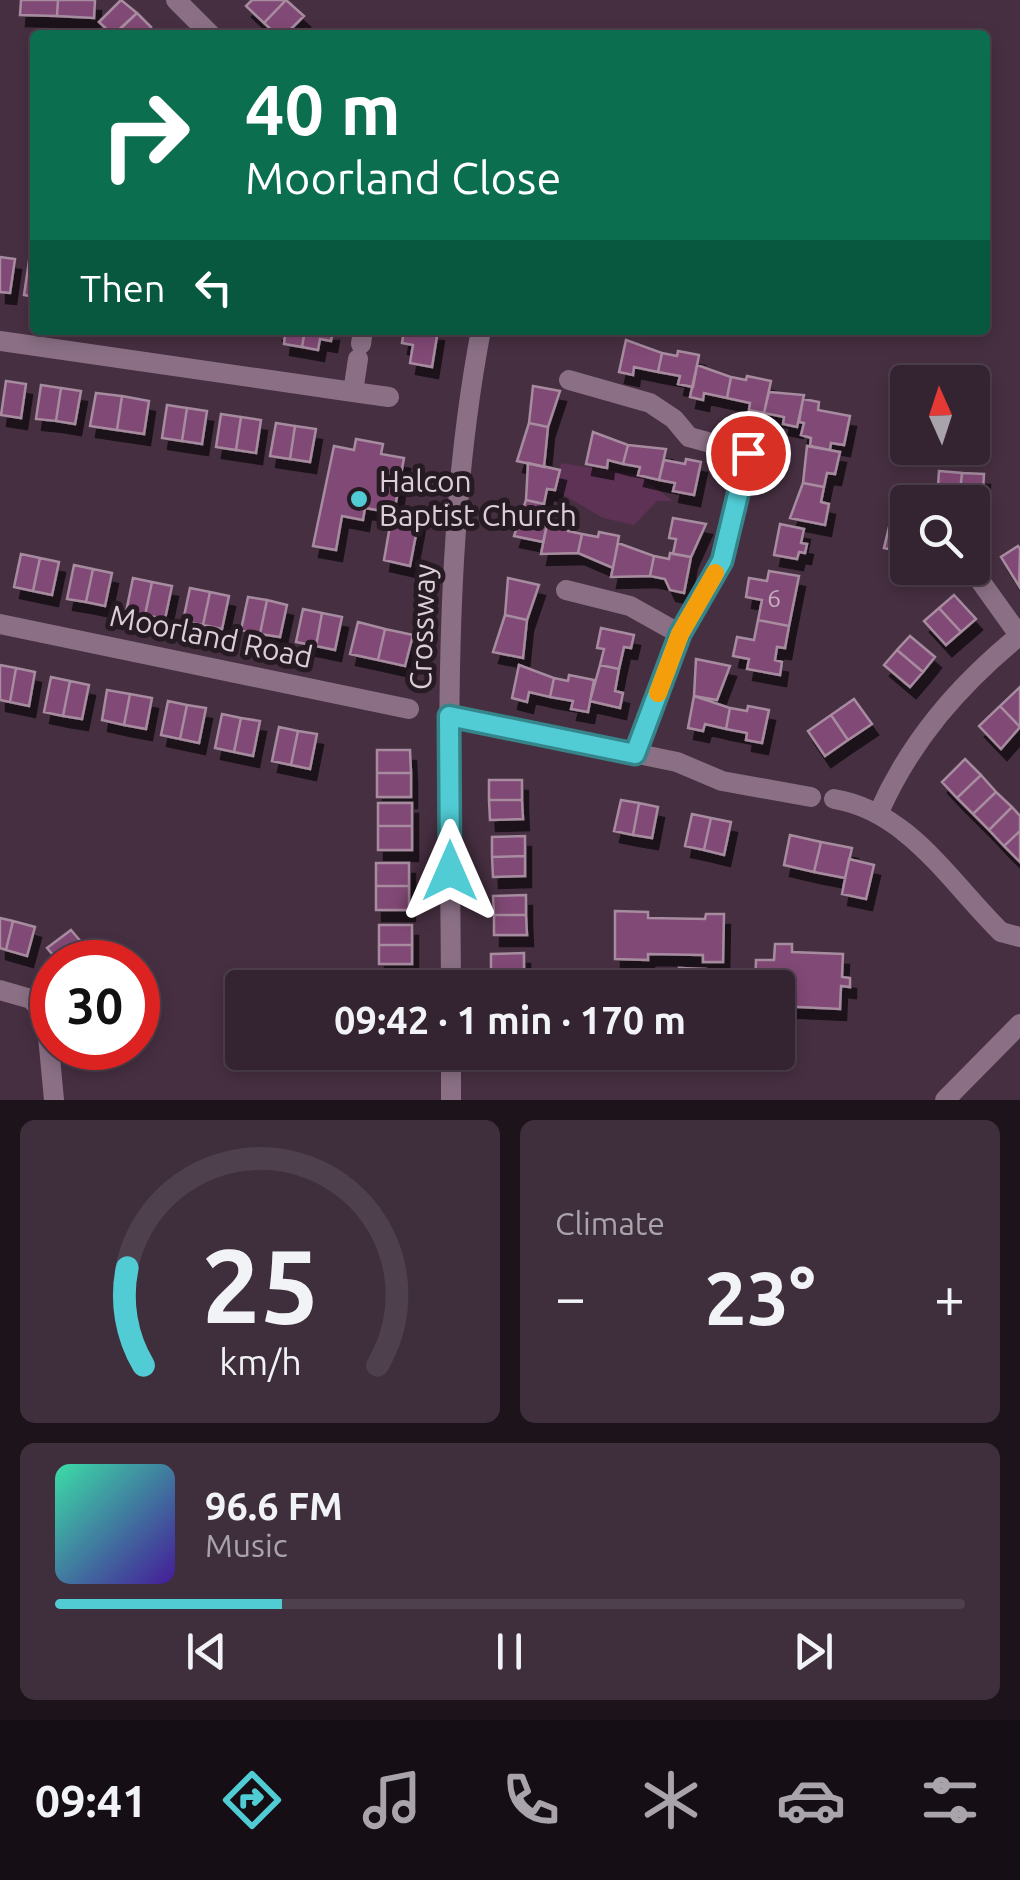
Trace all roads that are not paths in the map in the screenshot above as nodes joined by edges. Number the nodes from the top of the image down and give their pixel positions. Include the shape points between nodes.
1 (176, 0) edge
2 (205, 30) edge
3 (480, 335) edge
4 (0, 342) edge
5 (361, 344) edge
6 (569, 380) dead end
7 (353, 392) junction
8 (389, 396) dead end
9 (754, 421) dead end
10 (748, 453) junction
11 (983, 585) edge
12 (566, 590) dead end
13 (0, 624) edge
14 (680, 634) junction
15 (1020, 635) edge
16 (409, 709) dead end
17 (449, 716) junction
18 (635, 754) junction
19 (811, 797) dead end
20 (834, 799) dead end
21 (878, 812) junction
22 (1020, 937) edge
23 (450, 970) edge
24 (0, 990) edge
25 (1020, 1024) edge
26 (451, 1070) edge
27 (54, 1100) edge
28 (451, 1100) edge
29 (946, 1100) edge

1 - 2 street
3 - 17 street, Crossway via 464,417
4 - 7 street
5 - 7 street
6 - 10 street via 650,402 689,438
7 - 8 street
9 - 10 street
10 - 14 street via 722,561
11 - 15 street
12 - 14 street via 630,606
13 - 16 street, Moorland Road
14 - 18 street
15 - 21 street via 940,711
17 - 18 street
17 - 23 street, Crossway
18 - 19 street
20 - 21 street
21 - 22 street via 1001,932
24 - 27 street via 31,999 46,1015
25 - 29 street
26 - 28 street

